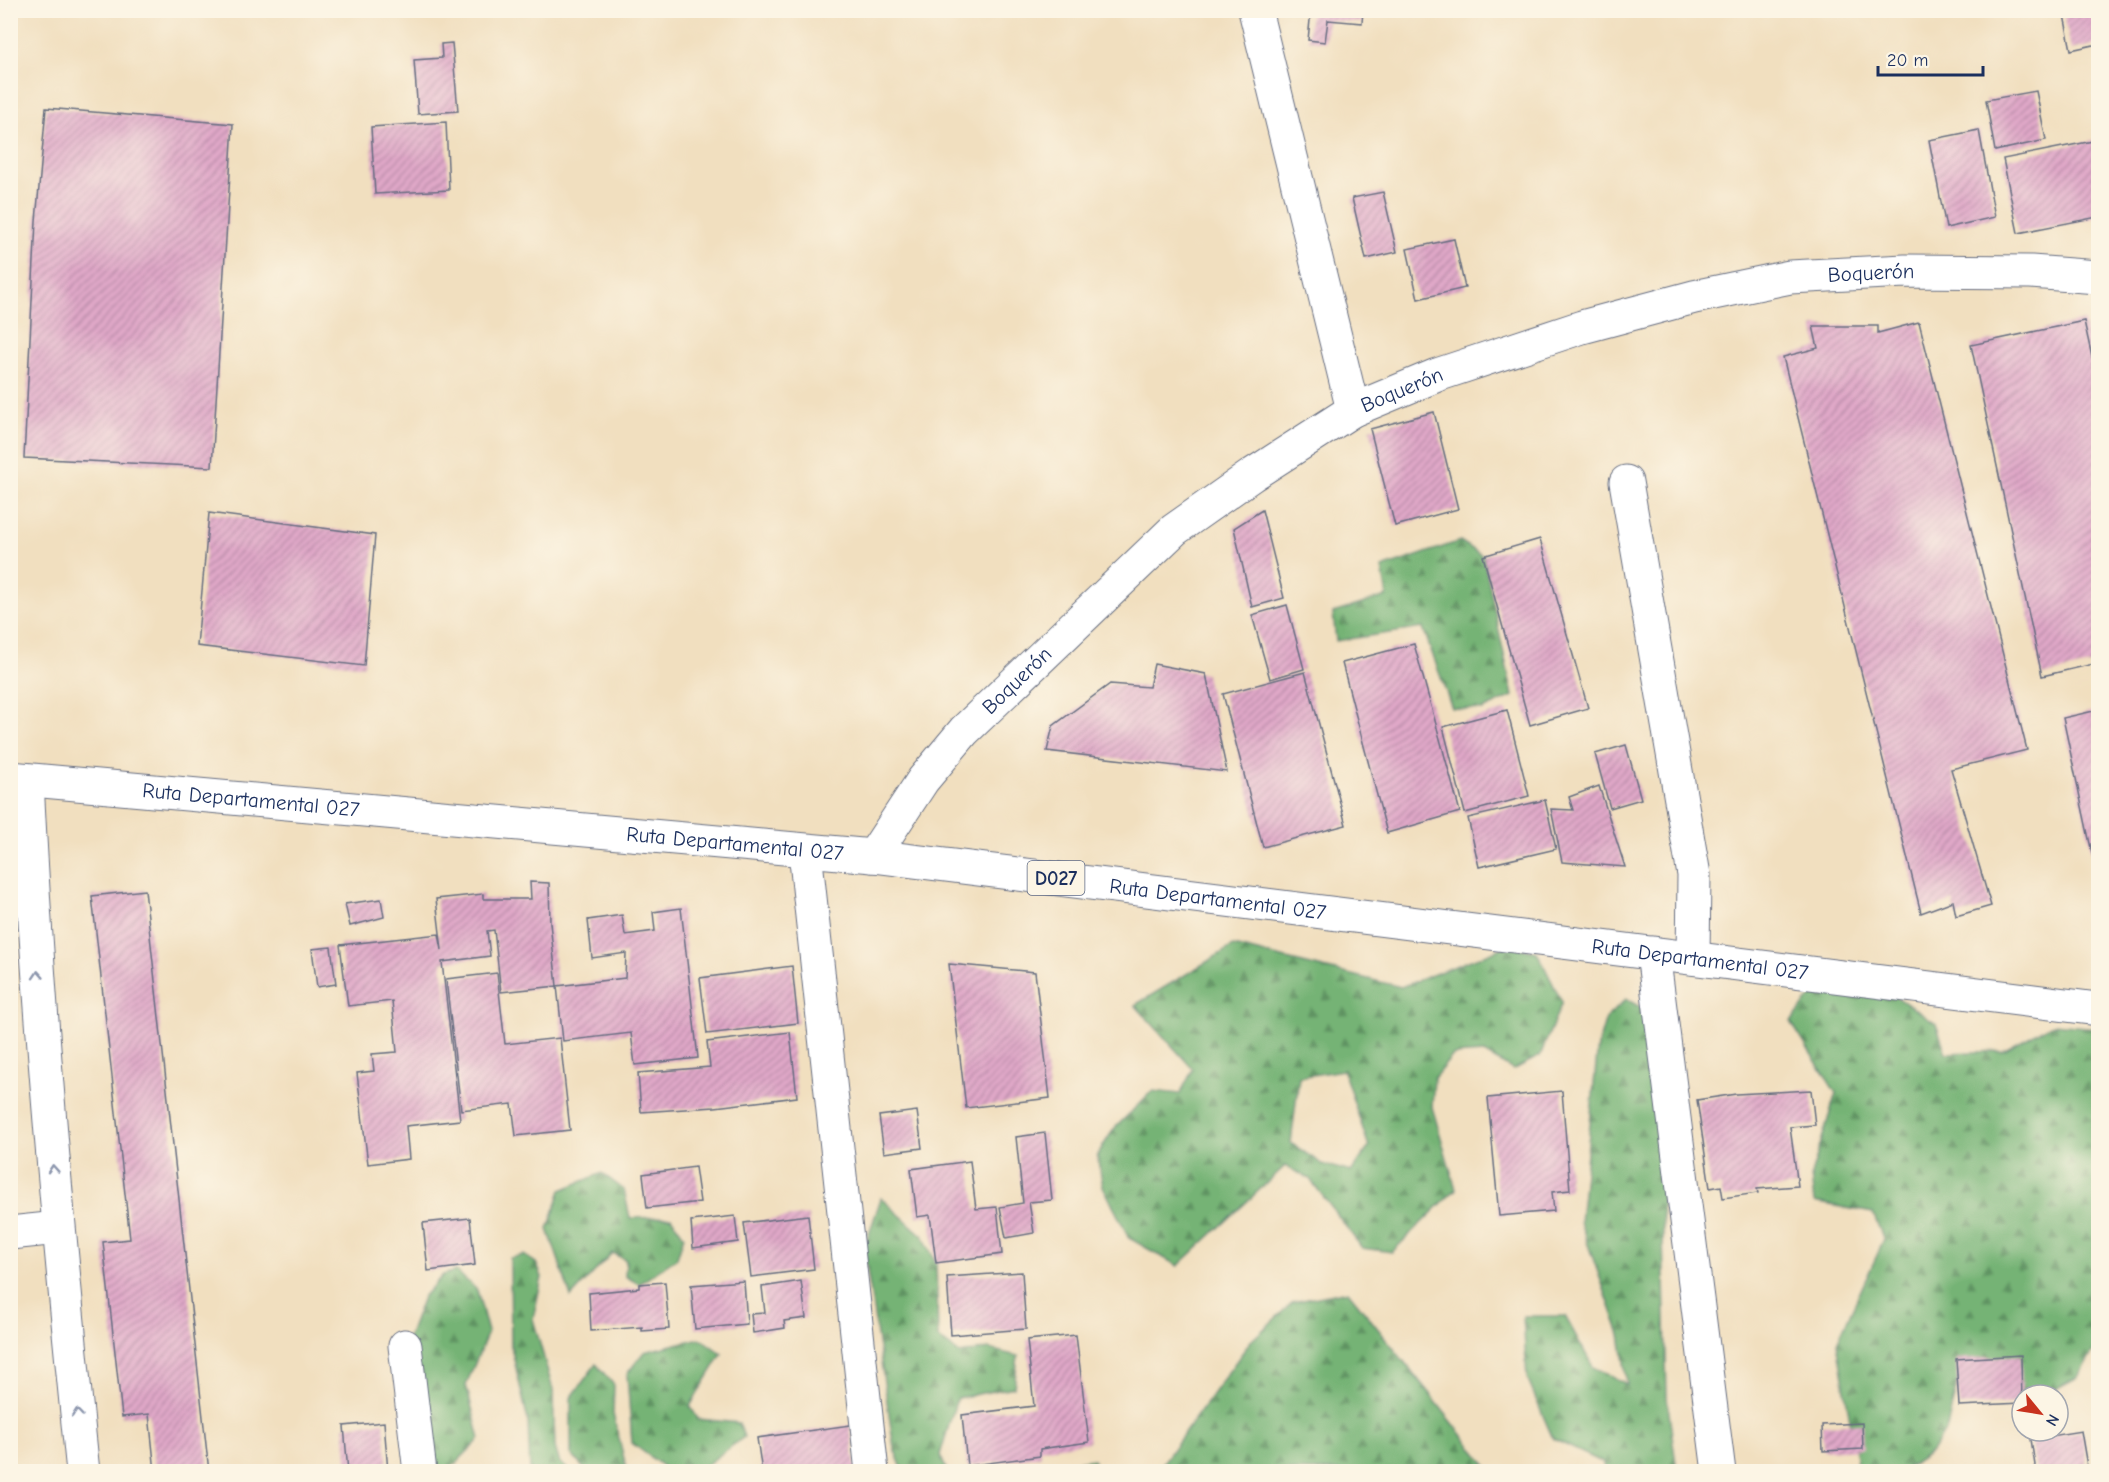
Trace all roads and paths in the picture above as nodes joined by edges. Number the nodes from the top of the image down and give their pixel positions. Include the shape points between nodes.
1 (1255, 10) edge
2 (2098, 276) edge
3 (1353, 410) junction
4 (1626, 482) dead end
5 (19, 779) edge
6 (806, 851) junction
7 (873, 856) junction
8 (21, 895) edge
9 (1653, 952) junction
10 (1693, 958) junction
11 (2098, 1009) edge
12 (58, 1228) junction
13 (10, 1233) edge
14 (405, 1346) dead end
15 (83, 1472) edge
16 (420, 1472) edge
17 (872, 1472) edge
18 (1719, 1472) edge

1 - 3 street
2 - 3 street, Boquerón via 1905,271 1790,277 1582,327 1437,375
3 - 7 street, Boquerón via 1174,531 964,730 922,780
4 - 10 street via 1694,875
5 - 6 street, Ruta Departamental 027 / D027 via 360,807
5 - 8 street
6 - 7 street, Ruta Departamental 027 / D027
6 - 17 street
7 - 9 street, Ruta Departamental 027 / D027
12 -> 8 street
9 - 10 street, Ruta Departamental 027 / D027
9 - 18 street
10 - 11 street, Ruta Departamental 027 / D027
12 - 13 street
15 -> 12 street
14 - 16 street

